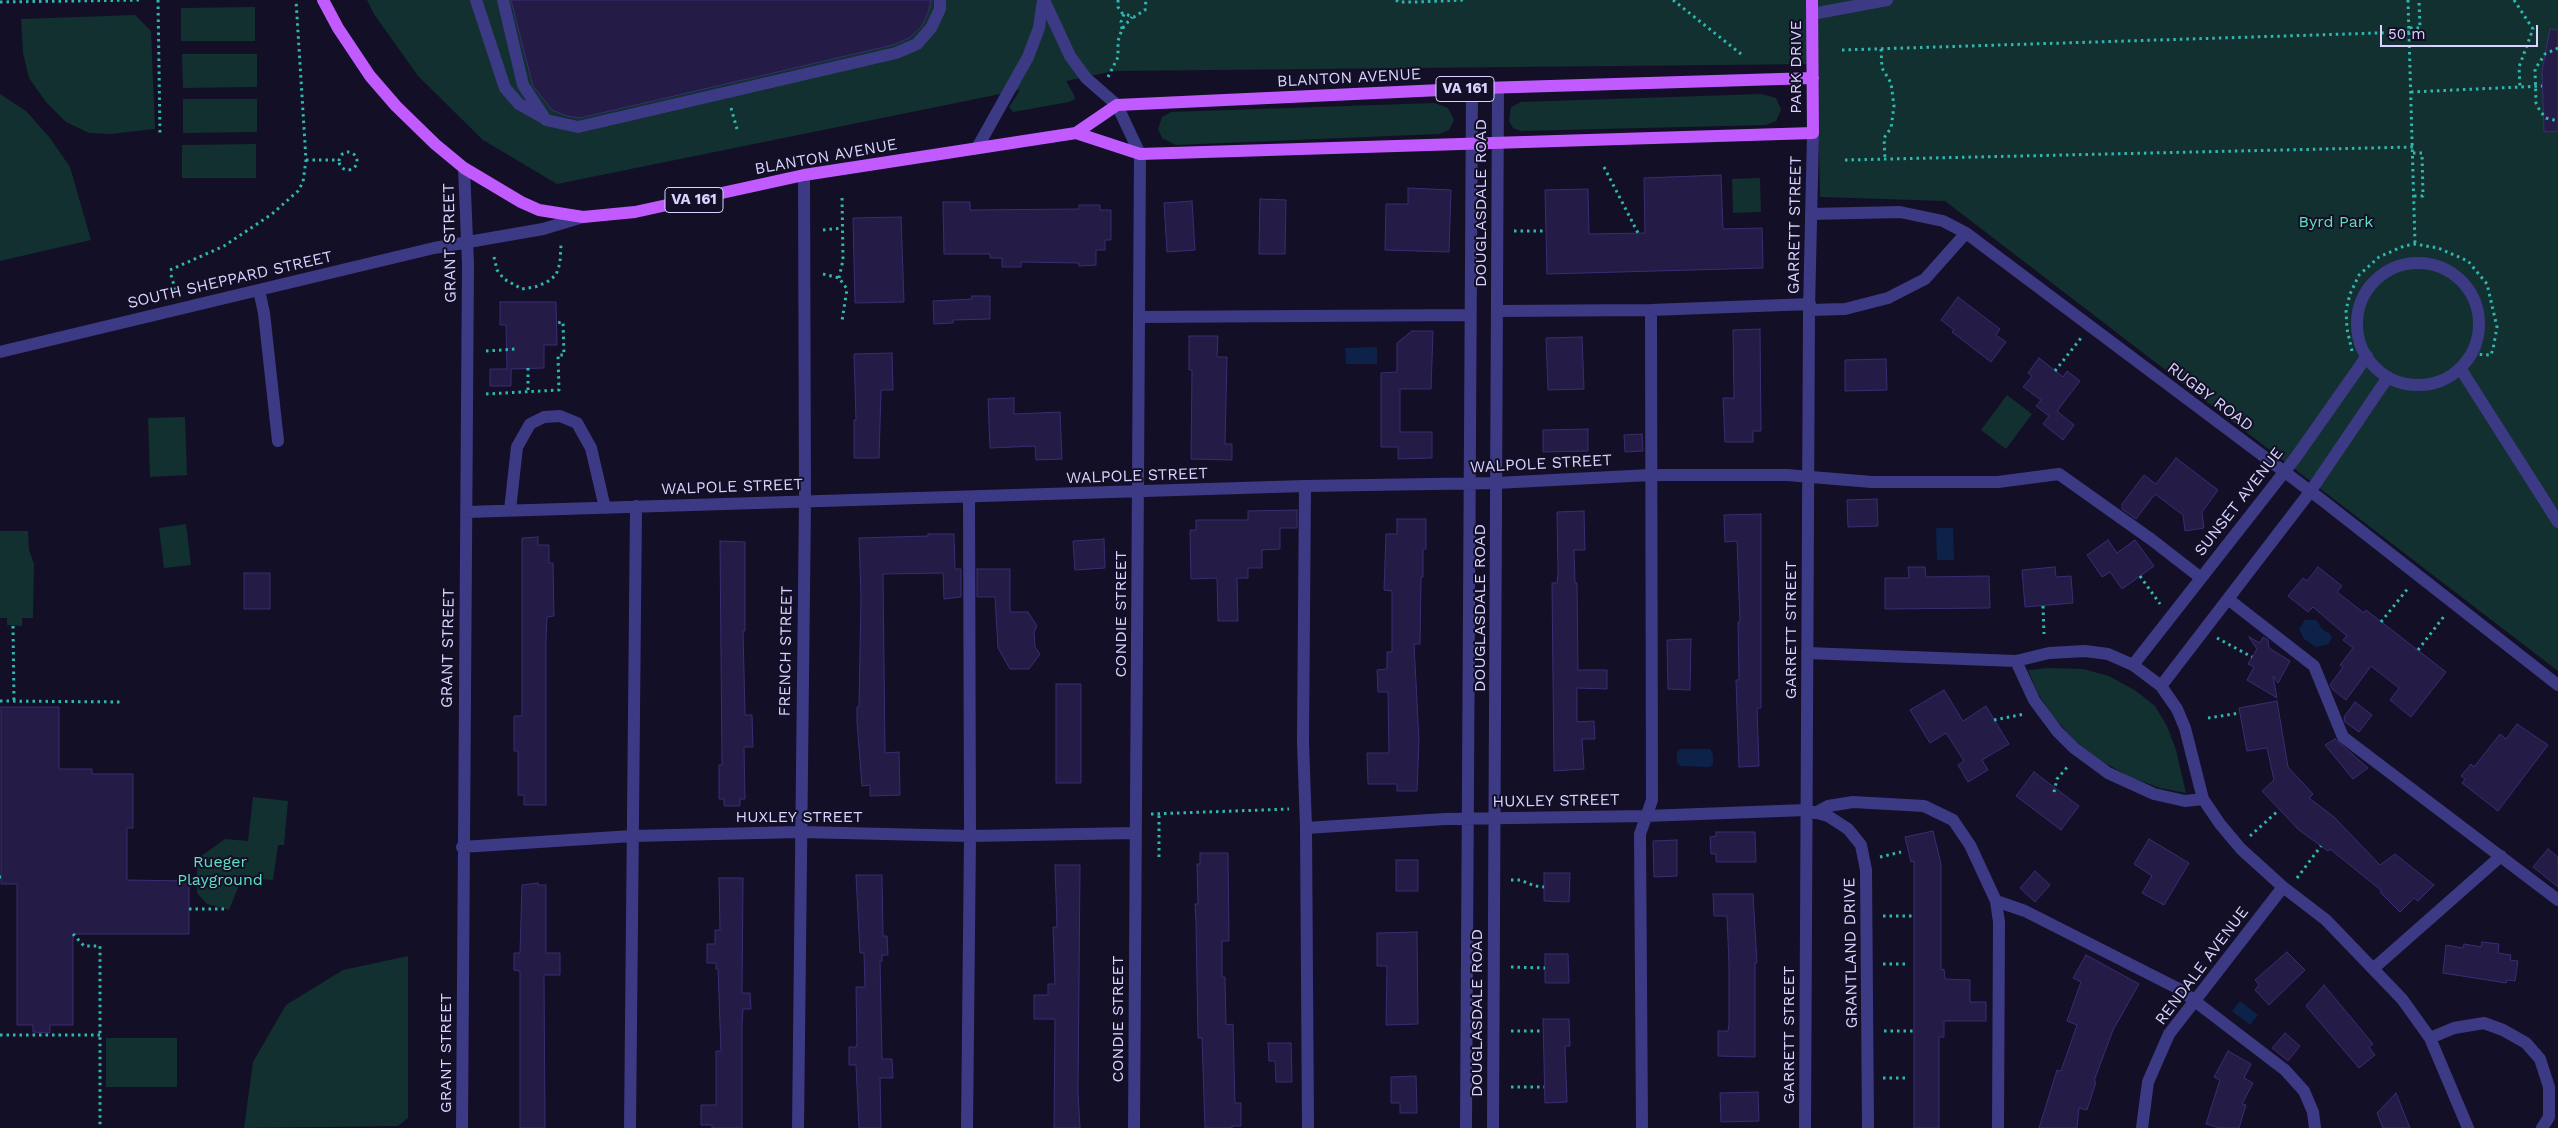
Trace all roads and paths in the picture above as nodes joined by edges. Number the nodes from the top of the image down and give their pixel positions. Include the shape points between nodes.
1 (142, 0) edge
2 (158, 0) edge
3 (296, 0) edge
4 (323, 0) edge
5 (476, 0) edge
6 (503, 0) edge
7 (940, 0) edge
8 (1044, 0) edge
9 (1118, 0) edge
10 (1146, 0) edge
11 (1396, 0) edge
12 (1464, 0) edge
13 (1673, 0) edge
14 (1812, 0) edge
15 (1887, 0) edge
16 (2408, 0) edge
17 (2419, 0) edge
18 (2514, 0) edge
19 (20, 1) edge
20 (34, 1) edge
21 (111, 1) edge
22 (0, 2) edge
23 (1124, 14) junction
24 (1812, 14) junction
25 (1132, 17) junction
26 (1122, 29) junction
27 (2410, 30) junction
28 (2558, 48) edge
29 (1881, 49) junction
30 (1842, 50) dead end
31 (1741, 54) dead end
32 (1813, 78) junction
33 (1106, 80) dead end
34 (2536, 86) junction
35 (2542, 86) dead end
36 (2520, 87) junction
37 (1472, 88) junction
38 (1498, 88) junction
39 (2411, 92) junction
40 (730, 101) dead end
41 (1117, 105) junction
42 (546, 120) junction
43 (2558, 122) edge
44 (737, 129) dead end
45 (1813, 133) junction
46 (1076, 134) junction
47 (160, 136) dead end
48 (1498, 142) junction
49 (1472, 143) junction
50 (2413, 147) junction
51 (977, 148) junction
52 (1140, 154) junction
53 (2413, 154) junction
54 (1885, 158) junction
55 (306, 160) junction
56 (339, 160) junction
57 (1845, 160) dead end
58 (1604, 167) dead end
59 (464, 168) junction
60 (804, 175) junction
61 (842, 195) dead end
62 (2414, 196) junction
63 (1811, 214) junction
64 (583, 217) junction
65 (842, 228) junction
66 (823, 230) dead end
67 (1546, 231) dead end
68 (1514, 232) dead end
69 (1966, 232) junction
70 (1638, 233) dead end
71 (468, 243) junction
72 (2415, 244) junction
73 (561, 245) dead end
74 (494, 257) dead end
75 (170, 270) dead end
76 (823, 274) dead end
77 (171, 275) dead end
78 (839, 278) junction
79 (259, 290) junction
80 (176, 292) dead end
81 (1810, 307) junction
82 (1651, 310) junction
83 (1497, 311) junction
84 (1470, 315) junction
85 (1139, 317) junction
86 (842, 321) dead end
87 (556, 323) dead end
88 (2082, 337) dead end
89 (516, 349) dead end
90 (486, 351) dead end
91 (0, 352) edge
92 (2354, 354) dead end
93 (2470, 354) junction
94 (2366, 356) junction
95 (528, 368) dead end
96 (2460, 368) junction
97 (2055, 371) dead end
98 (2388, 377) junction
99 (528, 391) junction
100 (486, 394) dead end
101 (278, 441) dead end
102 (2283, 472) junction
103 (1650, 475) junction
104 (1808, 475) junction
105 (1496, 483) junction
106 (1470, 484) junction
107 (1305, 486) junction
108 (2310, 492) junction
109 (1138, 493) junction
110 (968, 497) junction
111 (805, 501) junction
112 (636, 506) junction
113 (604, 508) junction
114 (510, 510) junction
115 (466, 512) junction
116 (2558, 522) edge
117 (2140, 576) dead end
118 (2201, 578) junction
119 (2400, 597) dead end
120 (2228, 599) junction
121 (2158, 601) dead end
122 (2043, 606) dead end
123 (2381, 622) dead end
124 (14, 626) dead end
125 (2437, 626) dead end
126 (2044, 634) dead end
127 (2221, 640) dead end
128 (2418, 650) dead end
129 (1807, 653) junction
130 (2252, 657) dead end
131 (2016, 661) junction
132 (2133, 665) junction
133 (2558, 685) edge
134 (2161, 686) junction
135 (0, 701) edge
136 (14, 702) junction
137 (122, 702) dead end
138 (2240, 712) dead end
139 (2022, 716) dead end
140 (2208, 718) dead end
141 (1994, 720) dead end
142 (2067, 768) dead end
143 (2054, 792) dead end
144 (2203, 799) junction
145 (1305, 809) junction
146 (2279, 810) dead end
147 (1810, 811) junction
148 (1151, 814) dead end
149 (1159, 814) junction
150 (1646, 816) junction
151 (1468, 818) junction
152 (1495, 818) junction
153 (1306, 828) junction
154 (800, 832) junction
155 (2254, 832) dead end
156 (1136, 833) junction
157 (632, 836) junction
158 (970, 836) junction
159 (2321, 846) dead end
160 (462, 847) junction
161 (1901, 852) dead end
162 (2501, 856) junction
163 (1159, 857) dead end
164 (1864, 861) junction
165 (2300, 875) dead end
166 (1511, 880) dead end
167 (1544, 887) dead end
168 (2283, 887) junction
169 (2558, 900) edge
170 (1996, 901) junction
171 (189, 909) dead end
172 (226, 909) dead end
173 (1868, 915) junction
174 (1915, 916) dead end
175 (73, 934) dead end
176 (1868, 964) junction
177 (1907, 964) dead end
178 (1511, 967) dead end
179 (1545, 968) dead end
180 (2374, 968) junction
181 (2194, 1001) junction
182 (1511, 1030) dead end
183 (1543, 1031) dead end
184 (1868, 1031) junction
185 (1914, 1031) dead end
186 (0, 1035) edge
187 (101, 1035) junction
188 (2430, 1038) junction
189 (1868, 1078) junction
190 (1907, 1078) dead end
191 (1544, 1086) dead end
192 (1511, 1087) dead end
193 (100, 1128) edge
194 (462, 1128) edge
195 (630, 1128) edge
196 (798, 1128) edge
197 (967, 1128) edge
198 (1134, 1128) edge
199 (1308, 1128) edge
200 (1466, 1128) edge
201 (1493, 1128) edge
202 (1642, 1128) edge
203 (1805, 1128) edge
204 (1868, 1128) edge
205 (1998, 1128) edge
206 (2142, 1128) edge
207 (2315, 1128) edge
208 (2468, 1128) edge
209 (2542, 1128) edge

1 - 21 path
2 - 47 path
3 - 55 path
4 - 59 main road, BLANTON AVENUE / VA 161 via 353,51 385,94
5 - 42 street via 505,88 519,104
6 - 42 street via 523,85
7 - 42 street via 931,28 917,44 896,54 578,127
8 - 41 street via 1070,56 1086,78
8 - 51 street via 1039,28 1028,57
9 - 23 path via 1118,7
10 - 25 path via 1145,10
11 - 12 path
13 - 31 path
14 - 24 main road, PARK DRIVE
15 - 24 street
16 - 27 path
17 - 27 path via 2420,28
18 - 36 path via 2533,29 2519,67
19 - 20 path
19 - 22 path
20 - 21 path
23 - 25 path
23 - 26 path via 1120,22
24 - 32 main road, PARK DRIVE
25 - 26 path
26 - 33 path via 1118,57
27 - 29 path
27 - 39 path
28 - 34 path via 2538,60
29 - 30 path
29 - 54 path via 1882,68 1891,83 1894,106 1891,128 1884,138
32 - 38 main road, BLANTON AVENUE / VA 161
32 - 45 main road, PARK DRIVE
34 - 35 path
34 - 36 path
34 - 43 path via 2536,103 2540,111 2546,118
36 - 39 path
37 - 38 main road, BLANTON AVENUE / VA 161
37 - 41 main road, BLANTON AVENUE / VA 161
37 - 49 street, DOUGLASDALE ROAD
38 - 48 street, DOUGLASDALE ROAD
39 - 50 path
40 - 44 path
41 - 46 main road, BLANTON AVENUE / VA 161
41 - 52 street, CONDIE STREET
45 - 48 main road, BLANTON AVENUE / VA 161
45 - 63 street, GARRETT STREET
46 - 51 main road, BLANTON AVENUE / VA 161
46 - 52 main road, BLANTON AVENUE / VA 161
48 - 49 main road, BLANTON AVENUE / VA 161
48 - 83 street, DOUGLASDALE ROAD
49 - 52 main road, BLANTON AVENUE / VA 161
49 - 84 street, DOUGLASDALE ROAD
50 - 53 path
50 - 54 path
51 - 60 main road, BLANTON AVENUE / VA 161
52 - 85 street, CONDIE STREET
53 - 62 path
53 - 62 path via 2422,153 2423,196
54 - 57 path
55 - 56 path
55 - 75 path via 305,174 298,191 272,214 224,246
56 - 56 path via 345,170 351,170 357,163 357,158 350,151 344,152
58 - 70 path
59 - 64 main road, BLANTON AVENUE / VA 161 via 540,210
59 - 71 street, GRANT STREET
60 - 64 main road, BLANTON AVENUE / VA 161 via 635,212
60 - 111 street, FRENCH STREET
61 - 65 path
62 - 72 path
63 - 69 street, RUGBY ROAD via 1900,212 1943,221
63 - 81 street, GARRETT STREET
64 - 71 street, BLANTON AVENUE
65 - 66 path
65 - 78 path via 843,260
67 - 68 path
69 - 81 street via 1924,279 1888,298 1845,309
69 - 102 street, RUGBY ROAD
71 - 79 street, SOUTH SHEPPARD STREET via 434,248
71 - 115 street, GRANT STREET
72 - 92 path via 2379,257 2359,275 2346,310
72 - 93 path via 2438,248 2468,261 2487,284 2497,327 2493,349 2490,355
73 - 74 path via 556,275 535,287 522,289 504,279
76 - 78 path
77 - 80 path
78 - 86 path via 847,289
79 - 91 street, SOUTH SHEPPARD STREET
79 - 101 street
81 - 82 street
81 - 104 street, GARRETT STREET
82 - 83 street
82 - 103 street
83 - 105 street, DOUGLASDALE ROAD
84 - 85 street
84 - 106 street, DOUGLASDALE ROAD
85 - 109 street, CONDIE STREET
87 - 99 path via 563,322 564,355 558,355 559,390
88 - 97 path
89 - 90 path
93 - 94 street via 2478,335 2478,316 2473,299 2463,283 2449,271 2431,264 2416,263 2395,267 2379,277 2367,291 2359,307 2357,326
93 - 96 street
94 - 98 street
94 - 102 street, SUNSET AVENUE
95 - 99 path
96 - 98 street via 2435,382 2420,385
96 - 116 street
98 - 108 street
99 - 100 path
102 - 108 street, RUGBY ROAD
102 - 118 street, SUNSET AVENUE
103 - 104 street, WALPOLE STREET
103 - 105 street, WALPOLE STREET
103 - 150 street via 1652,800
104 - 118 street, WALPOLE STREET via 1872,482 1998,482 2058,474
104 - 129 street, GARRETT STREET
105 - 106 street, WALPOLE STREET
105 - 152 street, DOUGLASDALE ROAD
106 - 107 street, WALPOLE STREET
106 - 151 street, DOUGLASDALE ROAD
107 - 109 street, WALPOLE STREET
107 - 145 street via 1302,742
108 - 120 street
108 - 133 street, RUGBY ROAD
109 - 110 street, WALPOLE STREET
109 - 156 street, CONDIE STREET
110 - 111 street, WALPOLE STREET
110 - 158 street
111 - 112 street, WALPOLE STREET
111 - 154 street, FRENCH STREET
112 - 113 street, WALPOLE STREET
112 - 157 street
113 - 114 street, WALPOLE STREET
113 - 114 street via 591,448 577,423 560,416 544,417 530,424 517,447
114 - 115 street, WALPOLE STREET
115 - 160 street, GRANT STREET
117 - 121 path
118 - 132 street, SUNSET AVENUE
119 - 123 path
120 - 134 street
120 - 162 street via 2314,666 2344,737
122 - 126 path
124 - 136 path
125 - 128 path
127 - 130 path
129 - 131 street
129 - 147 street, GARRETT STREET
131 - 132 street via 2085,651 2108,654
131 - 144 street via 2034,700 2051,724 2074,748 2108,774 2154,794 2185,801
132 - 134 street
134 - 144 street via 2185,728
135 - 136 path
136 - 137 path
138 - 140 path
139 - 141 path
142 - 143 path via 2057,779
144 - 168 street via 2241,849
145 - 149 path
145 - 153 street
146 - 155 path
147 - 150 street, HUXLEY STREET
147 - 164 street, GRANTLAND DRIVE via 1828,816 1848,828 1861,846
147 - 170 street via 1853,802 1924,806 1939,811 1953,820 1970,845
147 - 203 street, GARRETT STREET
148 - 149 path
149 - 163 path
150 - 152 street, HUXLEY STREET
150 - 202 street via 1640,834
151 - 152 street, HUXLEY STREET
151 - 153 street, HUXLEY STREET
151 - 200 street, DOUGLASDALE ROAD
152 - 201 street, DOUGLASDALE ROAD
153 - 199 street
154 - 157 street, HUXLEY STREET
154 - 158 street, HUXLEY STREET
154 - 196 street, FRENCH STREET
156 - 158 street, HUXLEY STREET
156 - 198 street, CONDIE STREET
157 - 160 street, HUXLEY STREET
157 - 195 street
158 - 197 street
159 - 165 path
160 - 194 street, GRANT STREET
161 - 164 path
162 - 169 street
162 - 180 street
164 - 173 street, GRANTLAND DRIVE
166 - 167 path
168 - 180 street via 2326,920
168 - 181 street, RENDALE AVENUE
170 - 181 street via 2025,911 2179,989
170 - 205 street via 1999,922
171 - 172 path
173 - 174 path
173 - 176 street, GRANTLAND DRIVE
175 - 187 path via 84,946 100,946
176 - 177 path
176 - 184 street, GRANTLAND DRIVE
178 - 179 path
180 - 188 street
181 - 206 street, RENDALE AVENUE via 2169,1034 2148,1082
181 - 207 street via 2285,1070 2304,1091 2313,1112
182 - 183 path
184 - 185 path
184 - 189 street, GRANTLAND DRIVE
186 - 187 path
187 - 193 path
188 - 208 street
188 - 209 street via 2454,1028 2484,1023 2526,1043 2540,1059 2549,1087 2549,1116
189 - 190 path
189 - 204 street, GRANTLAND DRIVE
191 - 192 path

